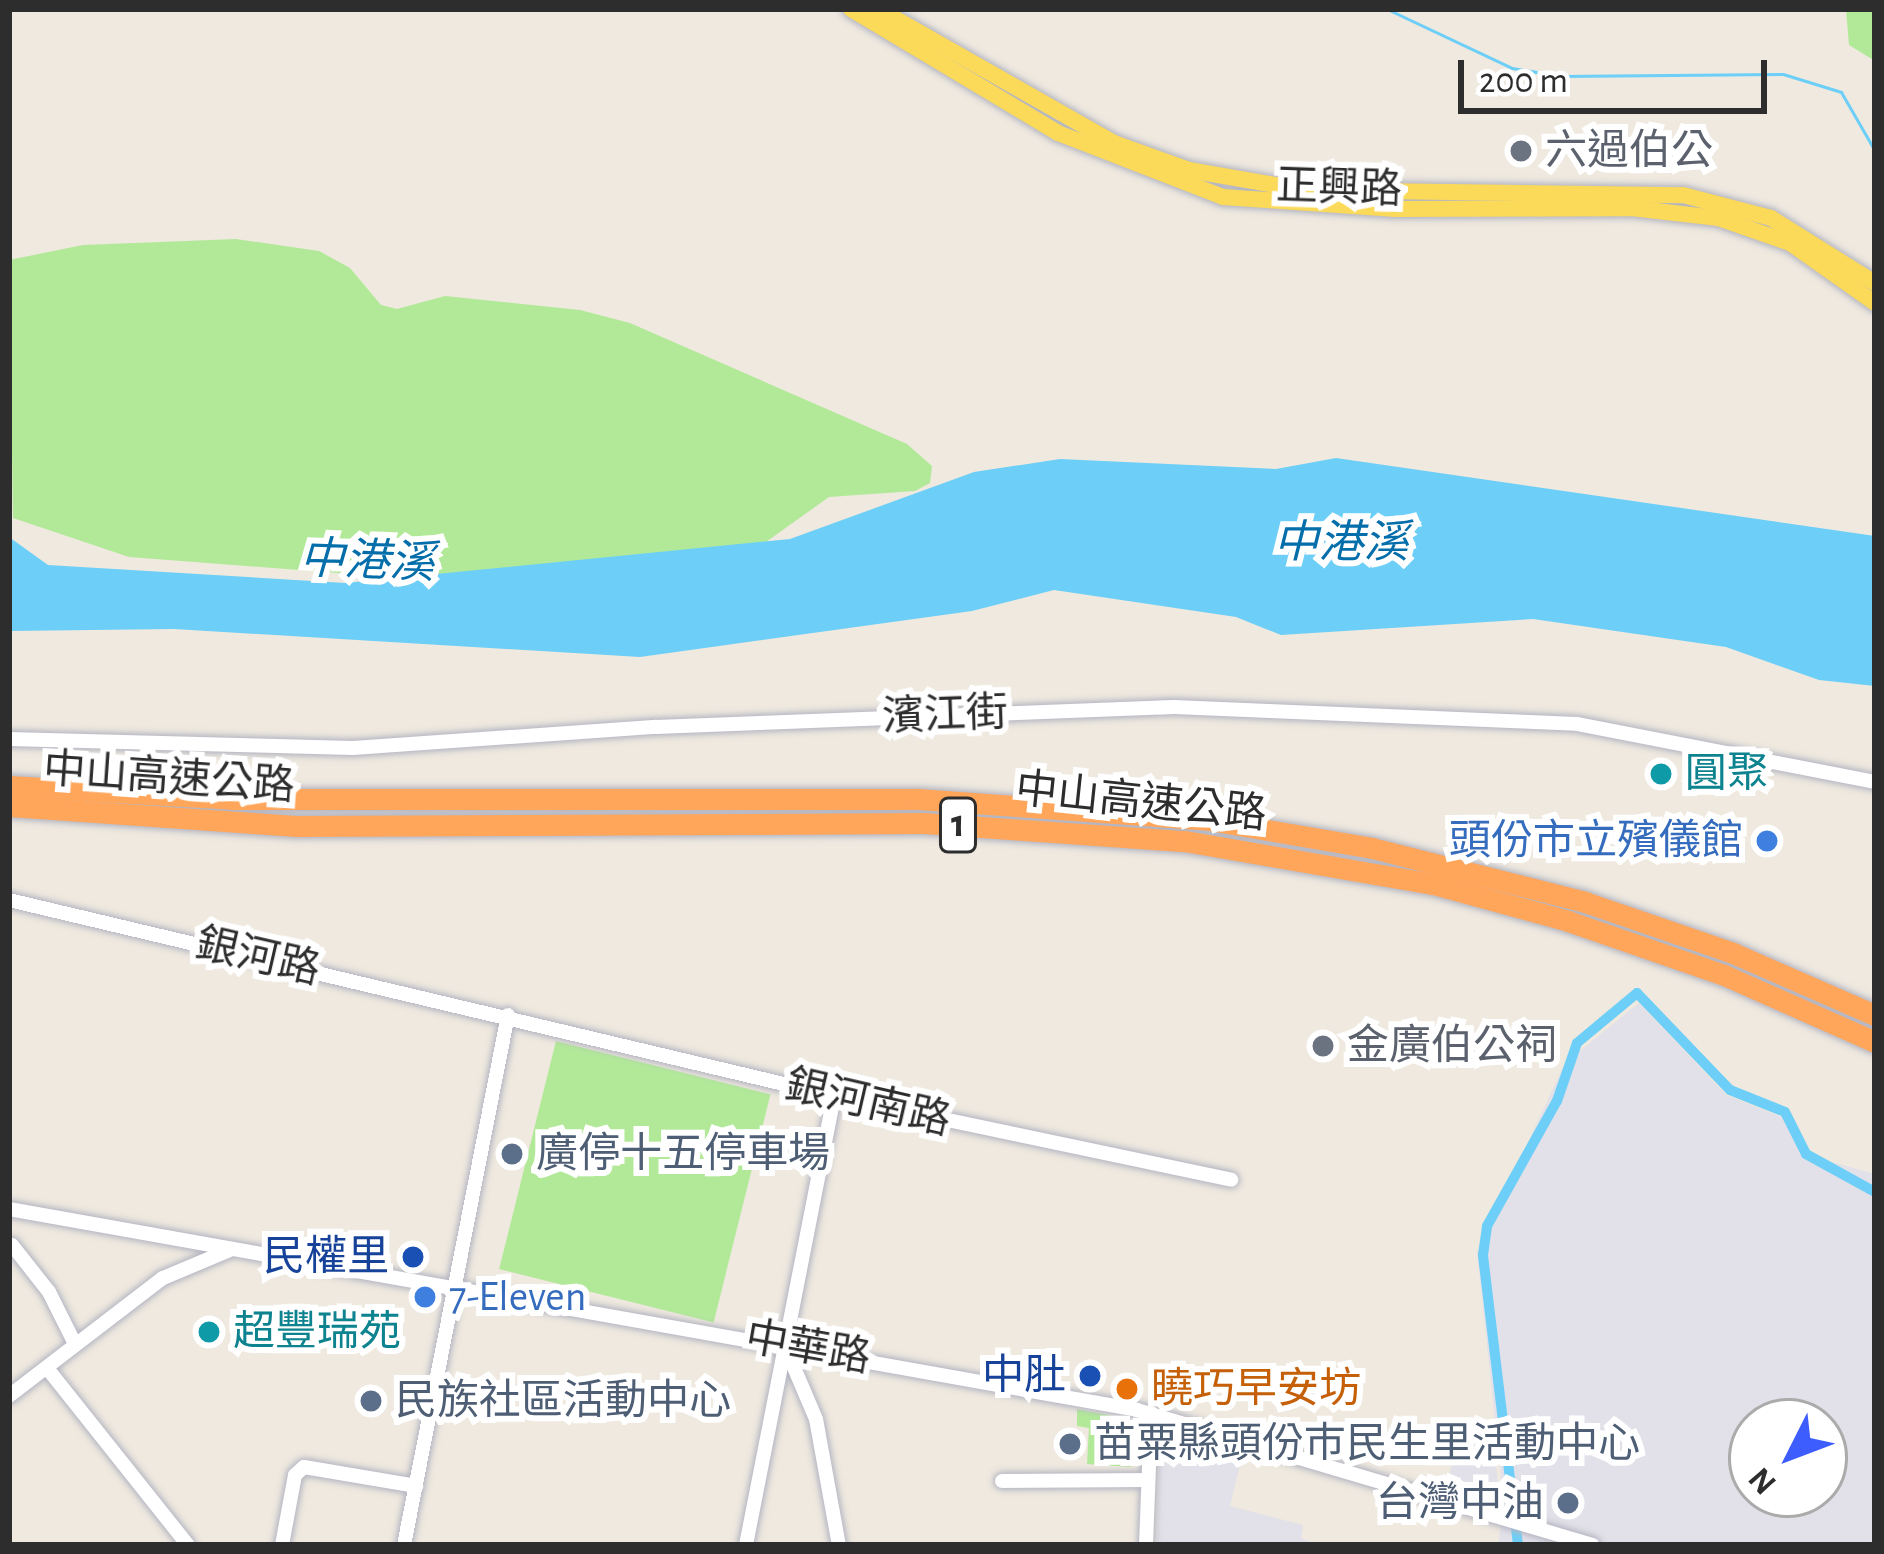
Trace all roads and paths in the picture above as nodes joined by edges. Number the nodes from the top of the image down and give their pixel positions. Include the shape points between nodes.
1 (850, 9) edge
2 (878, 9) edge
3 (1875, 283) edge
4 (1875, 303) edge
5 (9, 739) edge
6 (1875, 782) edge
7 (9, 785) edge
8 (9, 806) edge
9 (9, 899) edge
10 (508, 1015) junction
11 (1875, 1016) edge
12 (1875, 1042) edge
13 (834, 1096) junction
14 (1231, 1180) dead end
15 (9, 1209) edge
16 (12, 1245) edge
17 (237, 1248) junction
18 (458, 1287) junction
19 (75, 1344) junction
20 (784, 1344) junction
21 (47, 1368) junction
22 (9, 1396) edge
23 (1151, 1413) junction
24 (1002, 1480) dead end
25 (1147, 1480) junction
26 (416, 1486) junction
27 (188, 1545) edge
28 (282, 1545) edge
29 (404, 1545) edge
30 (746, 1545) edge
31 (839, 1545) edge
32 (1146, 1545) edge
33 (1592, 1545) edge

1 - 4 main road, 正興路 via 1058,133 1223,197 1396,209 1631,208 1718,218 1790,244
2 - 3 main road, 正興路 via 1114,143 1227,180 1304,190 1683,195 1771,218
5 - 6 street, 濱江街 via 353,748 1174,706 1576,724
7 - 11 highway, 中山高速公路 / 1 via 232,799 918,799 1209,820 1372,848 1585,902
8 - 12 highway, 中山高速公路 / 1 via 296,826 925,824 1184,841 1433,884 1568,921 1724,975
9 - 10 street, 銀河路
10 - 13 street, 銀河南路
10 - 18 street
13 - 14 street, 銀河南路
13 - 20 street
15 - 17 street, 中華路
16 - 19 street
17 - 18 street, 中華路
17 - 19 street via 163,1278
18 - 20 street, 中華路
18 - 26 street
19 - 21 street
20 - 23 street, 中華路
20 - 30 street
20 - 31 street via 816,1419
21 - 22 street
21 - 27 street
23 - 25 street
23 - 33 street, 中華路
24 - 25 street
25 - 32 street
26 - 28 street via 304,1467 295,1475
26 - 29 street

